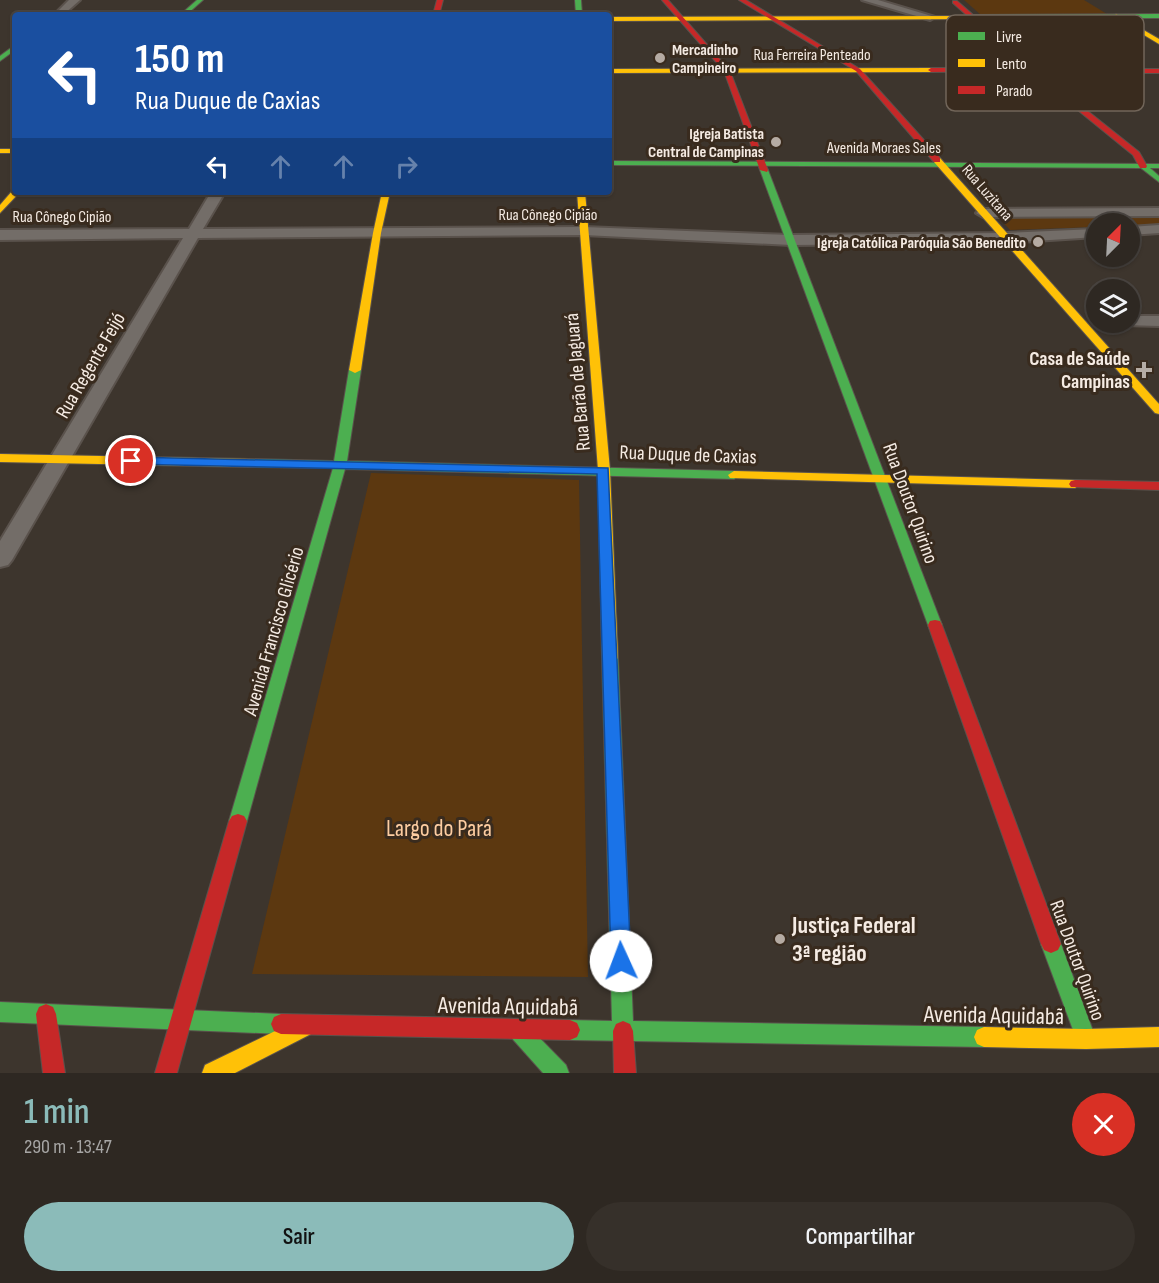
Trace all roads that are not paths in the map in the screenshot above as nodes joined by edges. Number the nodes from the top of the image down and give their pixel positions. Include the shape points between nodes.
1 (75, 0) edge
2 (200, 0) edge
3 (665, 0) edge
4 (742, 0) edge
5 (867, 0) edge
6 (1091, 0) edge
7 (948, 3) edge
8 (60, 12) edge
9 (186, 12) edge
10 (967, 15) edge
11 (1115, 15) edge
12 (930, 17) junction
13 (946, 17) edge
14 (773, 18) junction
15 (612, 19) edge
16 (682, 19) junction
17 (1144, 33) edge
18 (1159, 42) edge
19 (12, 49) edge
20 (0, 59) edge
21 (858, 70) junction
22 (946, 70) edge
23 (612, 71) edge
24 (727, 71) junction
25 (1063, 111) edge
26 (1083, 111) edge
27 (612, 151) edge
28 (932, 153) junction
29 (1114, 154) junction
30 (1136, 154) junction
31 (1159, 154) edge
32 (759, 158) junction
33 (612, 163) edge
34 (941, 164) junction
35 (1143, 166) junction
36 (1159, 166) edge
37 (1159, 180) edge
38 (13, 195) edge
39 (216, 195) edge
40 (385, 195) edge
41 (582, 195) edge
42 (0, 210) edge
43 (1159, 212) edge
44 (983, 213) junction
45 (1159, 229) edge
46 (1140, 230) edge
47 (584, 231) junction
48 (377, 233) junction
49 (1086, 233) edge
50 (193, 234) junction
51 (0, 235) edge
52 (1006, 238) junction
53 (791, 240) junction
54 (1086, 319) edge
55 (1140, 321) edge
56 (1159, 321) edge
57 (1097, 333) edge
58 (1159, 411) edge
59 (0, 458) edge
60 (62, 460) junction
61 (340, 465) junction
62 (604, 470) junction
63 (882, 481) junction
64 (1159, 486) edge
65 (0, 560) edge
66 (0, 1012) edge
67 (46, 1014) junction
68 (182, 1021) junction
69 (308, 1025) junction
70 (517, 1029) junction
71 (623, 1031) junction
72 (1159, 1037) edge
73 (1086, 1039) junction
74 (54, 1073) edge
75 (165, 1073) edge
76 (213, 1073) edge
77 (558, 1073) edge
78 (625, 1073) edge

1 - 8 street
2 - 9 main road
3 - 16 main road, Rua Doutor Quirino
4 - 14 main road, Rua Luzitana
5 - 12 street
6 - 11 main road
7 - 10 main road
12 - 13 main road
12 - 14 main road
14 - 16 main road
14 - 21 main road, Rua Luzitana
15 - 16 main road
16 - 24 main road, Rua Doutor Quirino
17 - 18 main road
19 - 20 main road
21 - 22 main road, Rua Ferreira Penteado
21 - 24 main road, Rua Ferreira Penteado
21 - 28 main road, Rua Luzitana
23 - 24 main road, Rua Ferreira Penteado
24 - 32 main road, Rua Doutor Quirino
25 - 29 main road
26 - 30 main road
27 - 32 main road, Avenida Moraes Sales
28 - 29 main road, Avenida Moraes Sales
28 - 32 main road, Avenida Moraes Sales
28 - 34 main road, Rua Luzitana
29 - 30 main road, Avenida Moraes Sales
30 - 31 main road, Avenida Moraes Sales
30 - 35 main road
32 - 33 main road, Avenida Moraes Sales
32 - 34 main road, Avenida Moraes Sales
32 - 53 main road, Rua Doutor Quirino
34 - 35 main road, Avenida Moraes Sales
34 - 44 main road, Rua Luzitana
35 - 36 main road, Avenida Moraes Sales
35 - 37 main road
38 - 42 main road
39 - 50 street, Rua Regente Feijó
40 - 48 main road, Avenida Francisco Glicério
41 - 47 main road, Rua Barão de Jaguará
43 - 44 street
44 - 52 main road, Rua Luzitana
45 - 46 street
47 - 48 street, Rua Cônego Cipião
47 - 53 street, Rua Cônego Cipião
47 - 62 main road, Rua Barão de Jaguará
48 - 50 street, Rua Cônego Cipião
48 - 61 main road, Avenida Francisco Glicério
49 - 52 street, Rua Cônego Cipião
50 - 51 street, Rua Cônego Cipião
50 - 60 street, Rua Regente Feijó
52 - 53 street, Rua Cônego Cipião
52 - 54 main road, Rua Luzitana
53 - 63 main road, Rua Doutor Quirino
55 - 56 street
57 - 58 main road, Rua Luzitana
59 - 60 main road, Rua Duque de Caxias
60 - 61 main road, Rua Duque de Caxias
60 - 65 street, Rua Regente Feijó
61 - 62 main road, Rua Duque de Caxias
61 - 68 main road, Avenida Francisco Glicério
62 - 63 main road, Rua Duque de Caxias
62 - 71 main road, Rua Barão de Jaguará
63 - 64 main road, Rua Duque de Caxias
63 - 73 main road, Rua Doutor Quirino
66 - 67 main road, Avenida Aquidabã
67 - 68 main road, Avenida Aquidabã
67 - 74 main road
68 - 69 main road, Avenida Aquidabã
68 - 75 main road, Avenida Francisco Glicério
69 - 70 main road, Avenida Aquidabã
69 - 76 main road
70 - 71 main road, Avenida Aquidabã
70 - 77 main road
71 - 73 main road, Avenida Aquidabã
71 - 78 main road, Rua Barão de Jaguará
72 - 73 main road, Avenida Aquidabã

